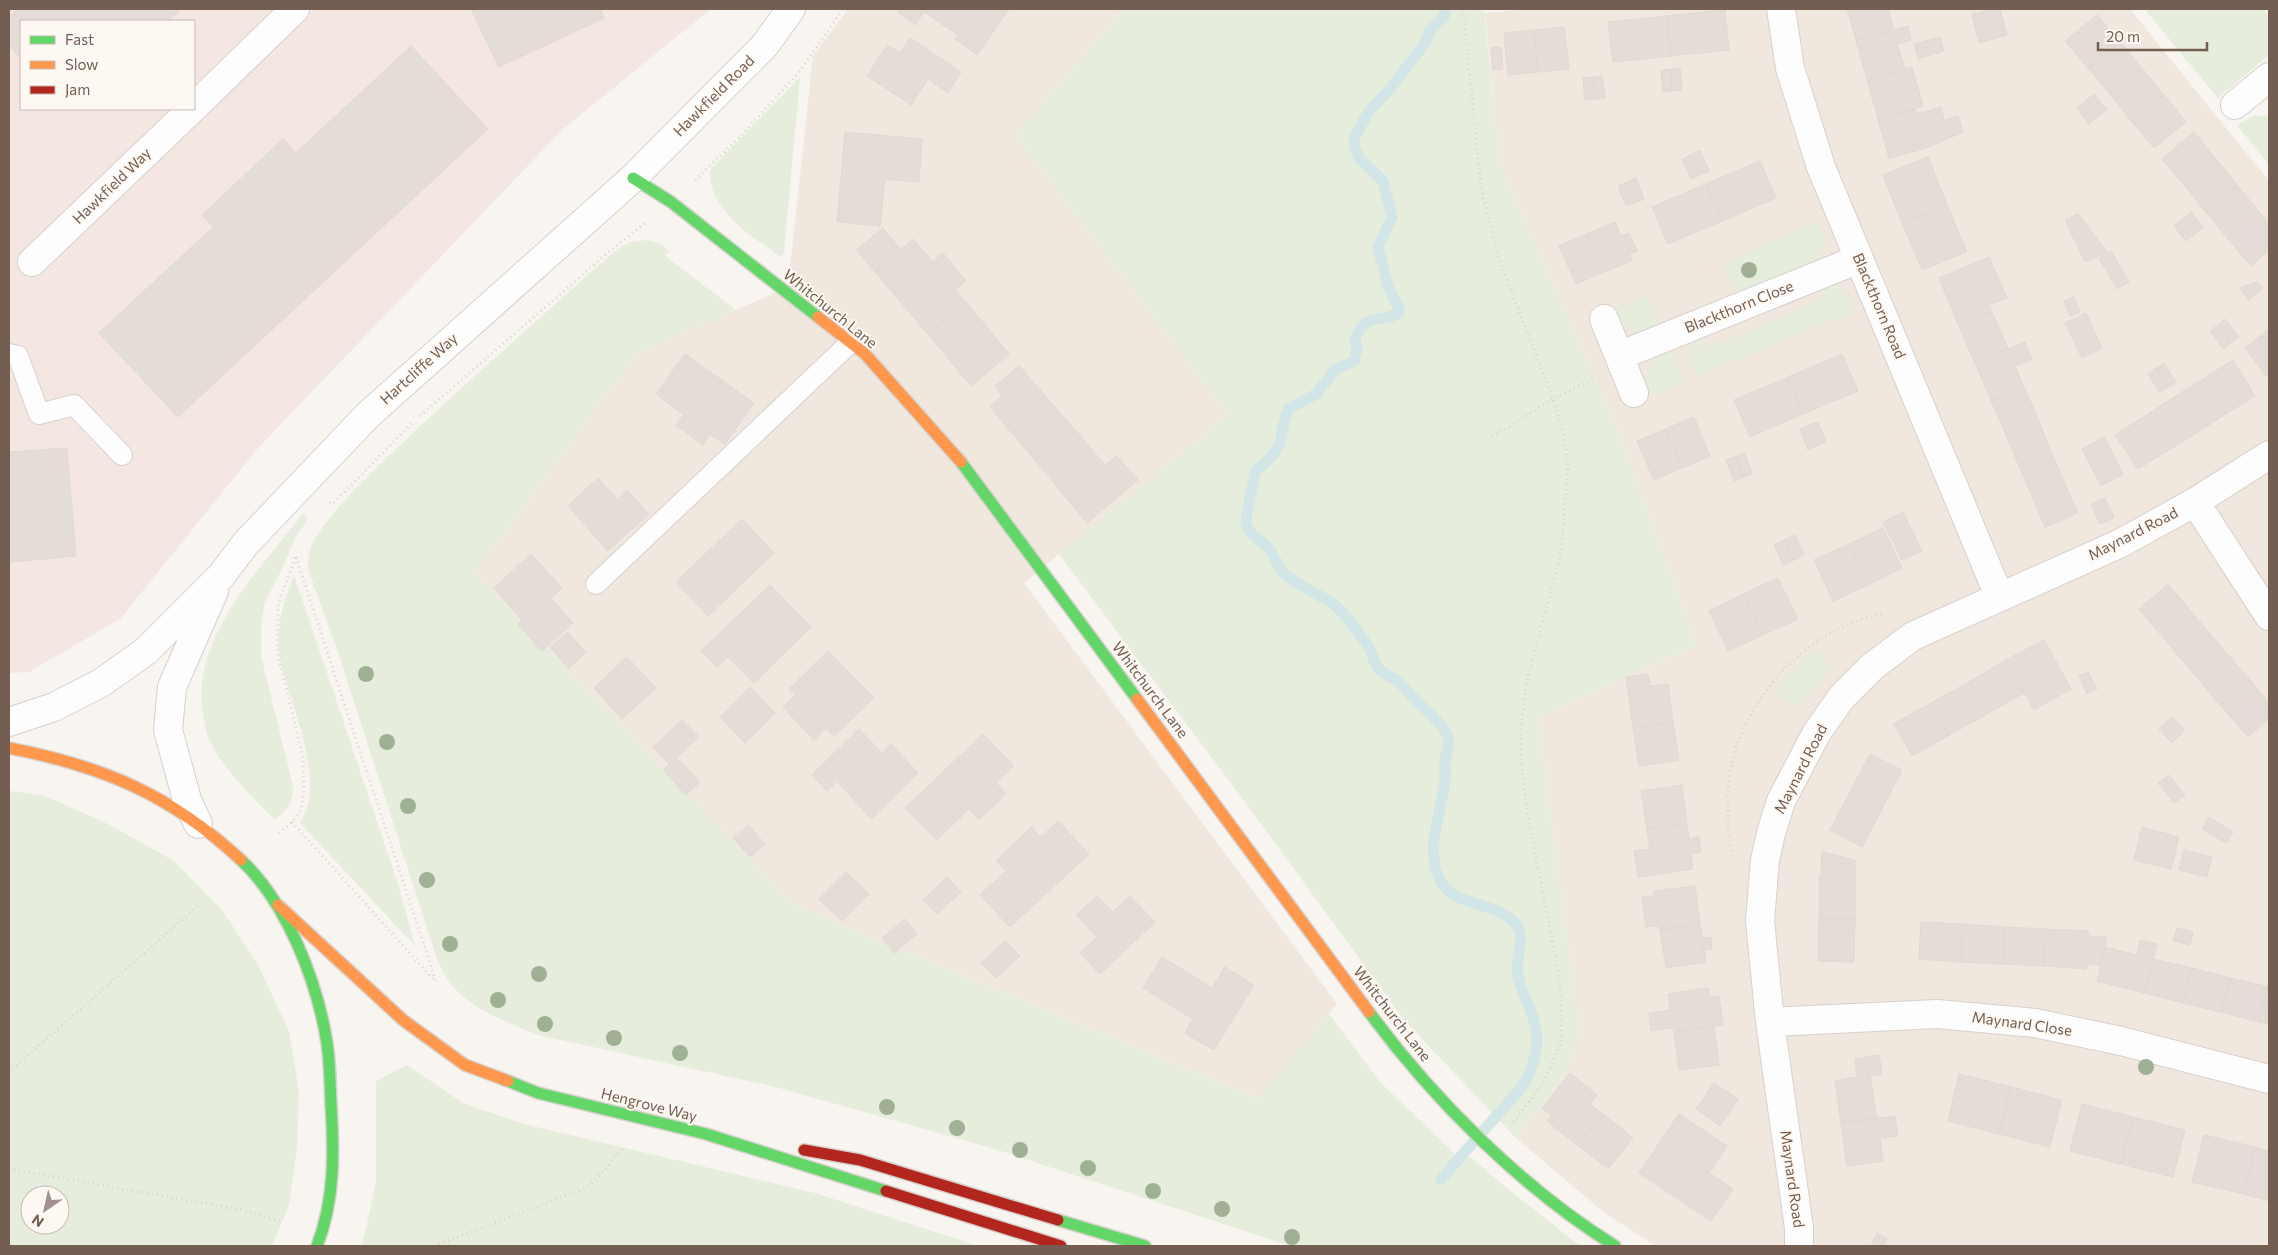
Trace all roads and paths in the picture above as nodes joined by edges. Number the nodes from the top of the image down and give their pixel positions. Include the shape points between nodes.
1 (296, 9) edge
2 (791, 9) edge
3 (843, 9) edge
4 (1463, 9) edge
5 (1781, 9) edge
6 (2267, 85) edge
7 (2235, 105) dead end
8 (195, 106) edge
9 (191, 110) edge
10 (633, 178) junction
11 (671, 202) junction
12 (1859, 259) junction
13 (32, 262) dead end
14 (1604, 319) dead end
15 (850, 343) junction
16 (9, 354) edge
17 (1619, 356) junction
18 (1634, 392) dead end
19 (1553, 399) junction
20 (1492, 437) dead end
21 (122, 455) dead end
22 (2269, 455) edge
23 (2195, 502) junction
24 (333, 504) dead end
25 (221, 576) junction
26 (596, 584) dead end
27 (1999, 596) junction
28 (2269, 616) edge
29 (9, 722) edge
30 (9, 748) edge
31 (292, 822) junction
32 (198, 824) junction
33 (279, 833) dead end
34 (200, 904) dead end
35 (278, 905) junction
36 (1770, 1022) junction
37 (9, 1072) edge
38 (2269, 1079) edge
39 (706, 1134) junction
40 (624, 1144) dead end
41 (1489, 1147) junction
42 (9, 1169) edge
43 (282, 1222) dead end
44 (317, 1246) edge
45 (434, 1246) edge
46 (1061, 1246) edge
47 (1145, 1246) edge
48 (1615, 1246) edge
49 (1799, 1246) edge

1 - 8 street, Hawkfield Way
2 - 10 street, Hawkfield Road via 765,45
3 - 11 path via 800,71 739,138
4 - 19 path via 1481,188 1499,259
5 - 12 street, Blackthorn Road via 1790,68 1821,166
6 - 7 street
9 - 13 street, Hawkfield Way
10 - 11 main road, Whitchurch Lane
10 - 25 street, Hartcliffe Way via 368,415 246,543
11 - 15 main road, Whitchurch Lane
11 - 24 path via 610,250 411,424
12 - 17 street, Blackthorn Close
12 - 27 street, Blackthorn Road
14 - 17 street
15 - 26 lane
15 - 41 main road, Whitchurch Lane via 865,354 960,460 1399,1052
16 - 21 lane via 18,356 39,414 74,406
17 - 18 street
17 - 19 path via 1595,378
19 - 20 path
19 - 41 path via 1568,461 1566,507 1562,548 1526,685 1520,759 1560,980 1562,1040 1544,1080
22 - 23 street, Maynard Road
23 - 27 street, Maynard Road via 2121,543
23 - 28 street
25 - 29 street, Hartcliffe Way via 146,651 102,682 54,707
25 - 32 street, Hartcliffe Way via 172,687 168,730 187,800
27 - 36 street, Maynard Road via 1913,636 1873,666 1841,698 1816,734 1781,801 1764,860 1760,921
30 - 32 main road via 102,771 147,792
31 - 31 path via 301,810 304,793 303,757 277,651 278,604 296,557 436,982
31 - 33 path
32 - 35 main road via 245,863
34 - 37 path
35 - 39 main road, Hengrove Way via 403,1020 465,1065 538,1093
35 - 44 main road via 306,968 327,1042 335,1168 330,1207
36 - 38 street, Maynard Close via 1937,1014 2035,1023 2121,1041
36 - 49 street, Maynard Road via 1800,1228
39 - 46 main road, Hengrove Way
39 - 47 main road via 860,1160
40 - 45 path via 606,1170 586,1188
41 - 48 main road, Whitchurch Lane via 1575,1221
42 - 43 path via 243,1210

